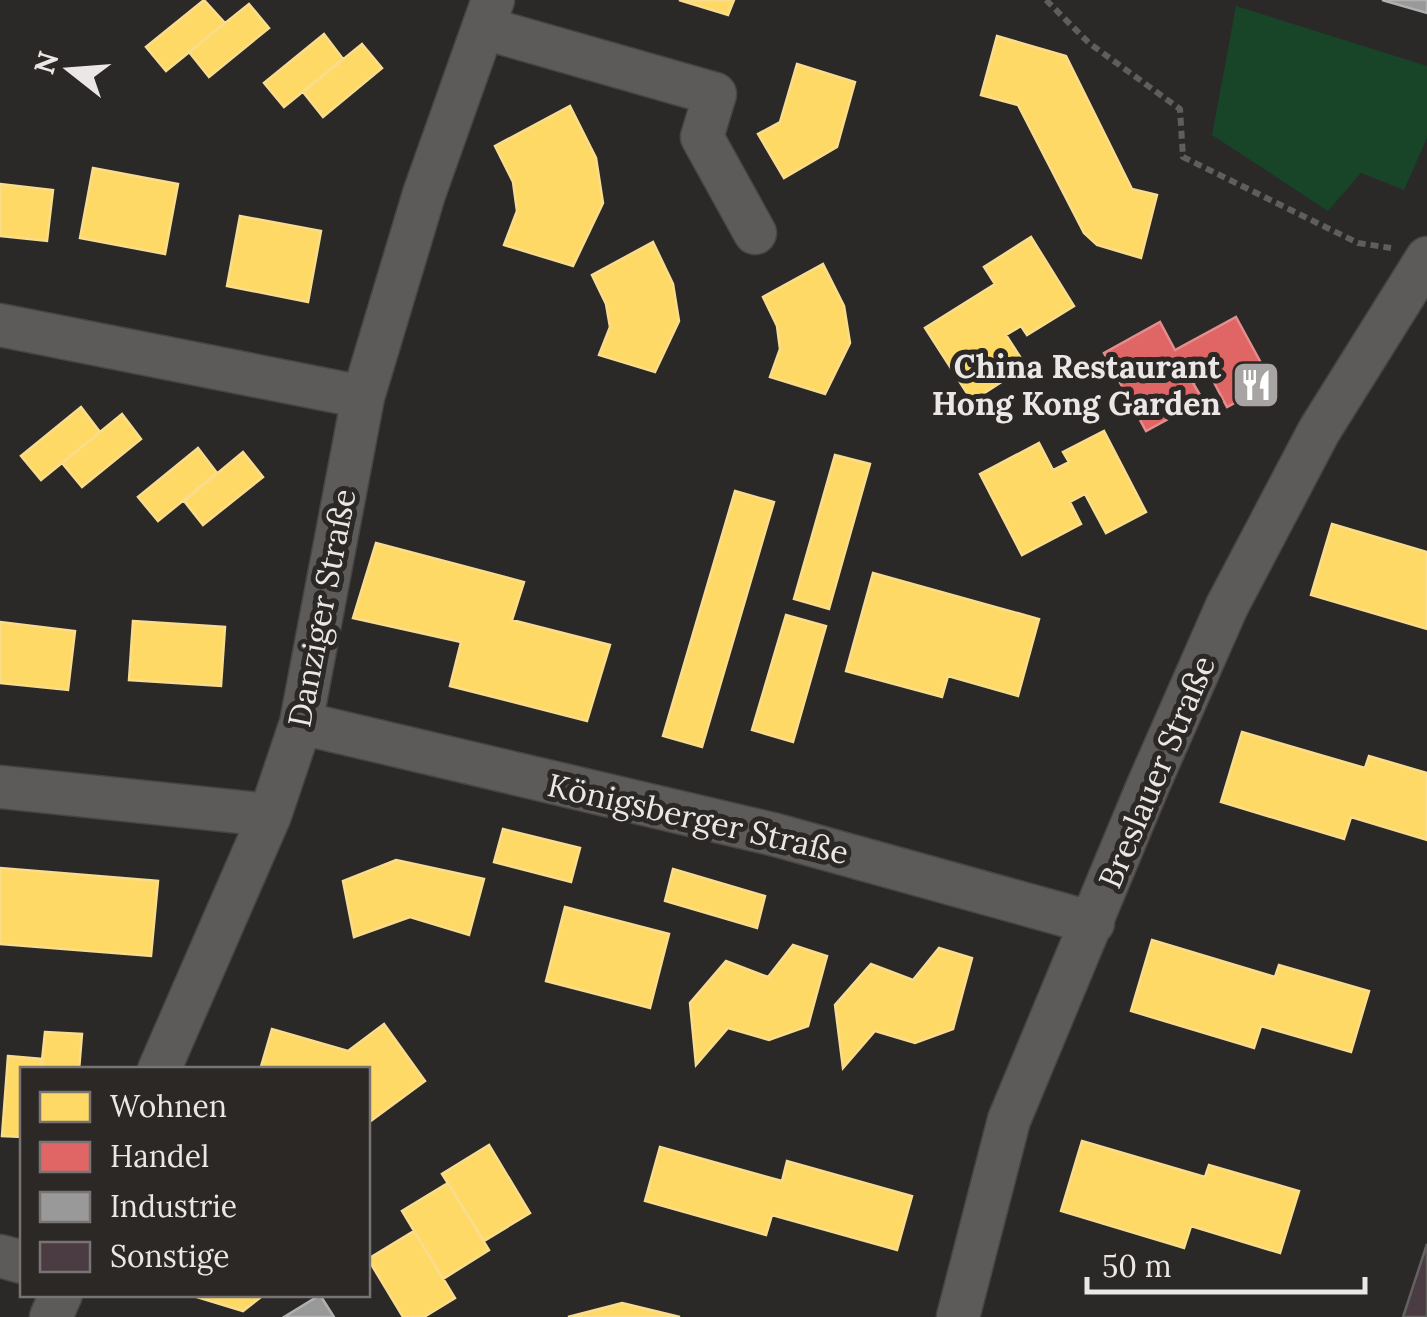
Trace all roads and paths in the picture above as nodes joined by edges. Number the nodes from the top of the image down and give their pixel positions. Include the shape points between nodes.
1 (1046, 0) edge
2 (489, 14) edge
3 (755, 233) dead end
4 (1418, 255) edge
5 (0, 324) edge
6 (363, 397) junction
7 (301, 723) junction
8 (0, 786) edge
9 (270, 815) junction
10 (1094, 923) junction
11 (160, 1067) edge
12 (958, 1317) edge

1 - 4 path via 1089,43 1180,108 1182,157 1358,243
2 - 3 street, Danziger Straße via 715,94 702,137
2 - 6 street, Danziger Straße via 424,194
4 - 10 street, Breslauer Straße via 1227,606
5 - 6 street
6 - 7 street, Danziger Straße
7 - 9 street, Danziger Straße
7 - 10 street, Königsberger Straße via 776,835
8 - 9 street
9 - 11 street, Danziger Straße
10 - 12 street, Breslauer Straße via 1009,1120

